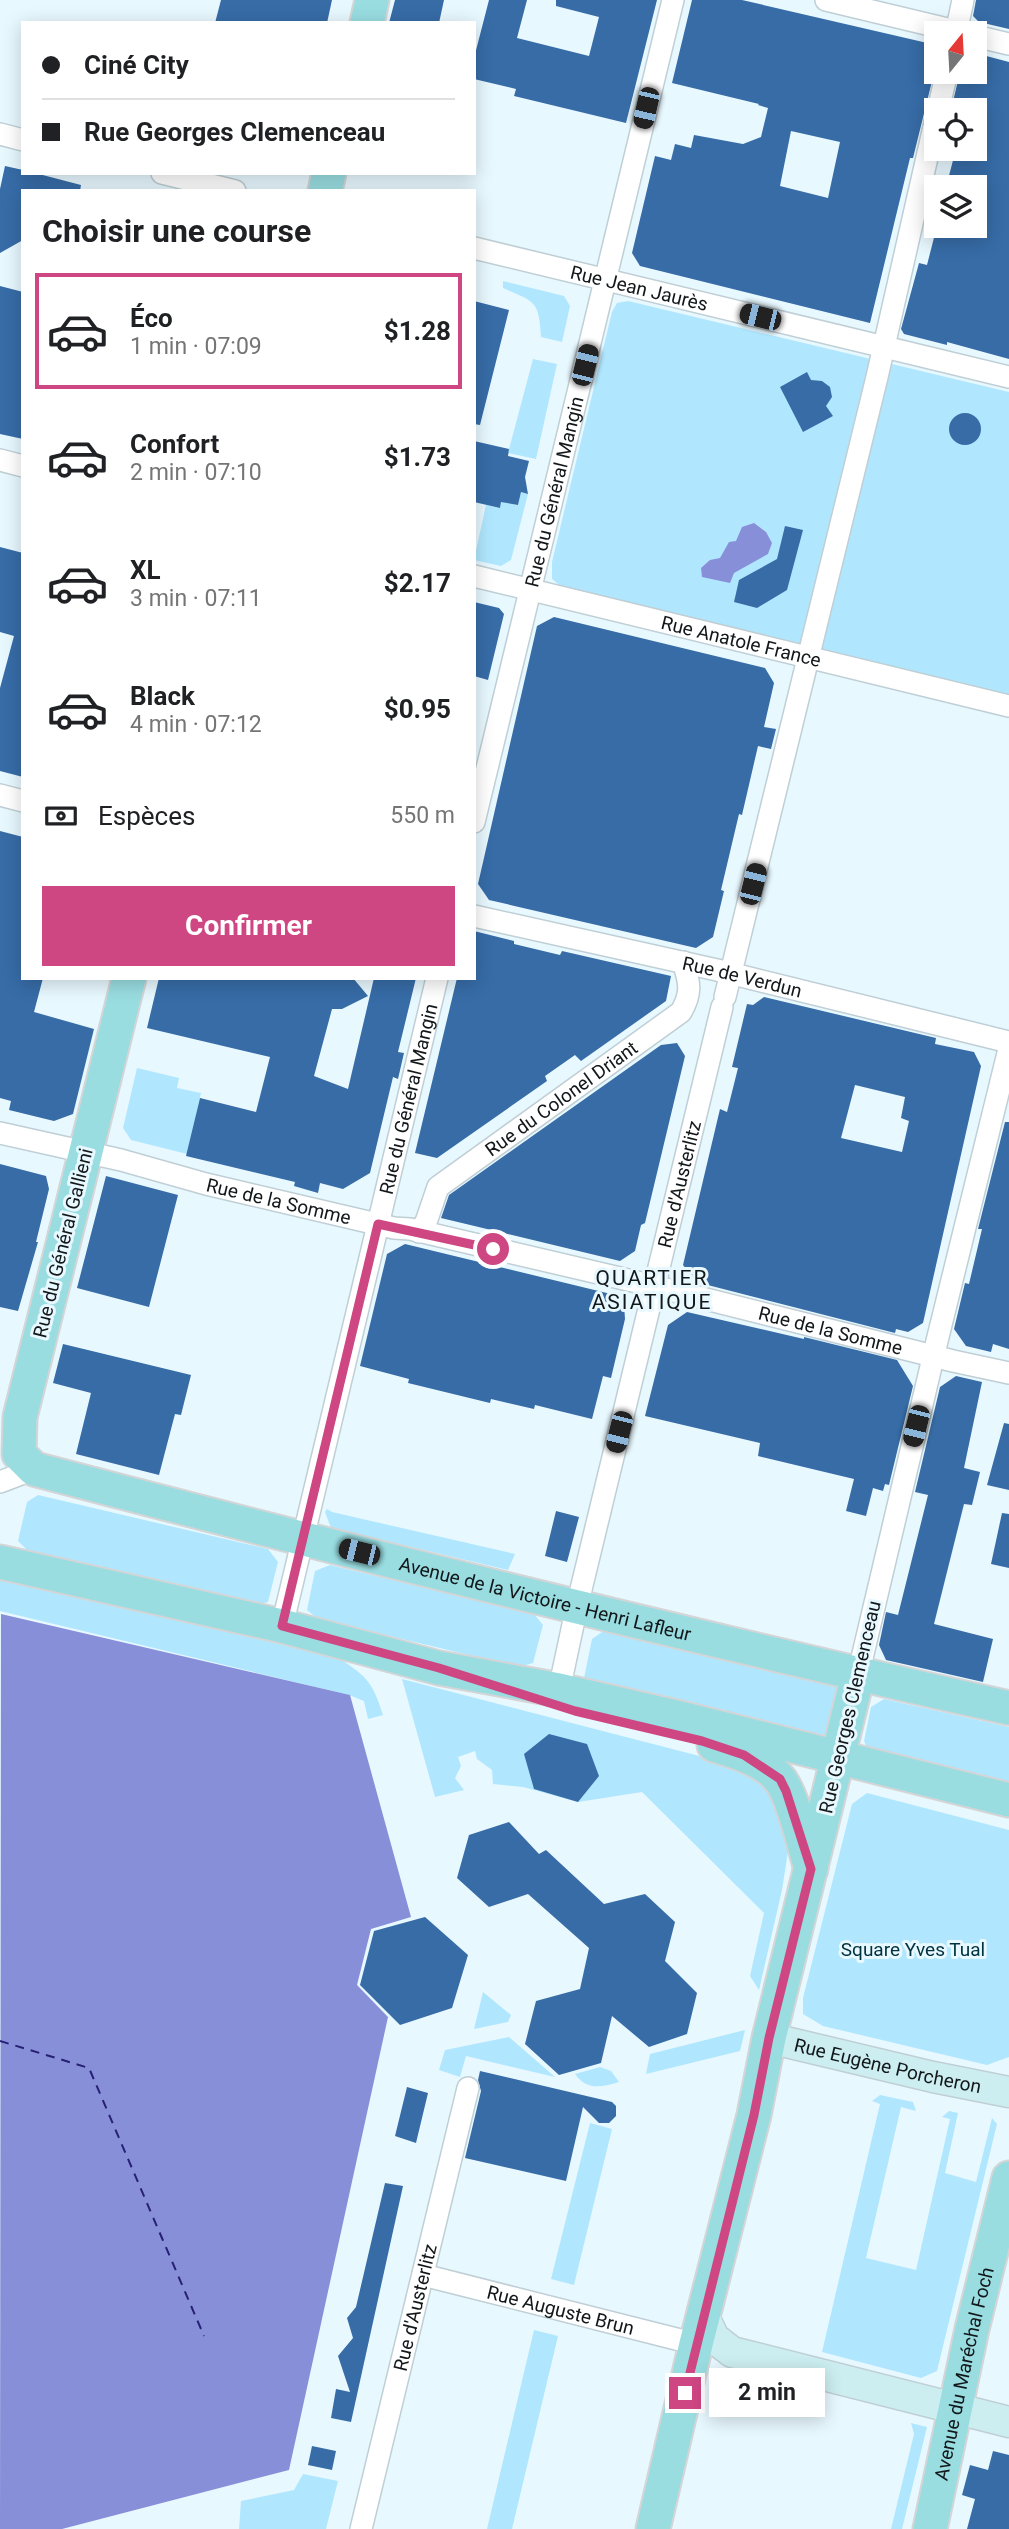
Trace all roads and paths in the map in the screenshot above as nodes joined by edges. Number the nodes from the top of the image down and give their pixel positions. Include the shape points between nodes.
1 (372, 0) edge
2 (673, 0) edge
3 (826, 0) edge
4 (963, 0) edge
5 (367, 21) edge
6 (963, 21) edge
7 (924, 24) edge
8 (987, 39) edge
9 (1009, 44) edge
10 (0, 134) edge
11 (21, 139) edge
12 (926, 161) edge
13 (170, 175) edge
14 (226, 189) edge
15 (476, 248) edge
16 (605, 280) junction
17 (884, 347) junction
18 (1009, 377) edge
19 (0, 460) edge
20 (21, 465) edge
21 (476, 576) edge
22 (530, 589) junction
23 (809, 657) junction
24 (1009, 706) edge
25 (0, 795) edge
26 (21, 800) edge
27 (476, 814) edge
28 (476, 915) edge
29 (683, 962) junction
30 (731, 974) junction
31 (129, 980) edge
32 (437, 980) edge
33 (1009, 1042) edge
34 (1009, 1049) edge
35 (1003, 1090) edge
36 (0, 1133) edge
37 (86, 1154) junction
38 (378, 1224) junction
39 (419, 1232) junction
40 (654, 1286) junction
41 (933, 1356) junction
42 (1009, 1373) edge
43 (0, 1462) edge
44 (34, 1468) junction
45 (0, 1482) edge
46 (303, 1538) junction
47 (0, 1562) edge
48 (580, 1594) junction
49 (282, 1626) junction
50 (439, 1668) junction
51 (858, 1675) junction
52 (559, 1690) junction
53 (1009, 1708) edge
54 (838, 1759) junction
55 (1009, 1800) edge
56 (811, 1869) junction
57 (769, 2038) junction
58 (468, 2088) dead end
59 (1009, 2092) edge
60 (1009, 2178) edge
61 (423, 2275) junction
62 (700, 2330) junction
63 (955, 2409) junction
64 (1009, 2422) edge
65 (361, 2529) edge
66 (653, 2529) edge
67 (930, 2529) edge

1 - 5 main road
2 - 16 street, Rue du Général Mangin
3 - 7 street
4 - 6 street
8 - 9 street
10 - 11 street
12 - 17 street
13 - 14 street
15 - 16 street, Rue Jean Jaurès
16 - 17 street, Rue Jean Jaurès
16 - 22 street, Rue du Général Mangin
17 - 18 street, Rue Jean Jaurès
17 - 23 street, Rue d'Austerlitz
19 - 20 street
21 - 22 street, Rue Anatole France
22 - 23 street, Rue Anatole France
22 - 27 street, Rue du Général Mangin
23 - 24 street, Rue Anatole France
23 - 30 street, Rue d'Austerlitz
25 - 26 street
28 - 29 street, Rue de Verdun
29 - 30 street, Rue de Verdun
29 - 39 street, Rue du Colonel Driant via 691,988 681,1012 438,1187
30 - 33 street, Rue de Verdun
30 - 40 street, Rue d'Austerlitz
31 - 37 main road, Rue du Général Gallieni
32 - 38 street, Rue du Général Mangin
34 - 35 street, Rue Georges Clemenceau
35 - 41 street, Rue Georges Clemenceau
36 - 37 street, Rue de la Somme
37 - 38 street, Rue de la Somme
37 - 44 main road, Rue du Général Gallieni via 20,1417 19,1454
38 - 39 street, Rue de la Somme
38 - 46 street, Rue du Général Mangin
39 - 40 street, Rue de la Somme
40 - 41 street, Rue de la Somme
40 - 48 street, Rue d'Austerlitz
41 - 42 street, Rue de la Somme
41 - 51 street, Rue Georges Clemenceau
43 - 44 street, Avenue de la Victoire - Henri Lafleur
44 - 45 street
44 - 46 main road, Avenue de la Victoire - Henri Lafleur
46 - 48 main road, Avenue de la Victoire - Henri Lafleur
46 - 49 street, Rue du Général Mangin
47 - 49 main road
48 - 51 main road, Avenue de la Victoire - Henri Lafleur
48 - 52 street, Rue d'Austerlitz
49 - 50 main road
50 - 52 main road
50 - 56 main road via 575,1711 744,1755 780,1779
51 - 53 main road, Avenue de la Victoire - Henri Lafleur
51 - 54 main road, Rue Georges Clemenceau
52 - 54 main road
54 - 55 main road
54 - 56 main road, Rue Georges Clemenceau
56 - 57 main road, Rue Georges Clemenceau
57 - 59 street, Rue Eugène Porcheron
57 - 62 main road, Rue Georges Clemenceau
58 - 61 street, Rue d'Austerlitz
60 - 63 main road, Avenue du Maréchal Foch
61 - 62 street, Rue Auguste Brun
61 - 65 street, Rue d'Austerlitz
62 - 63 street via 732,2352
62 - 66 main road, Rue Georges Clemenceau
63 - 64 street
63 - 67 main road, Avenue du Maréchal Foch

